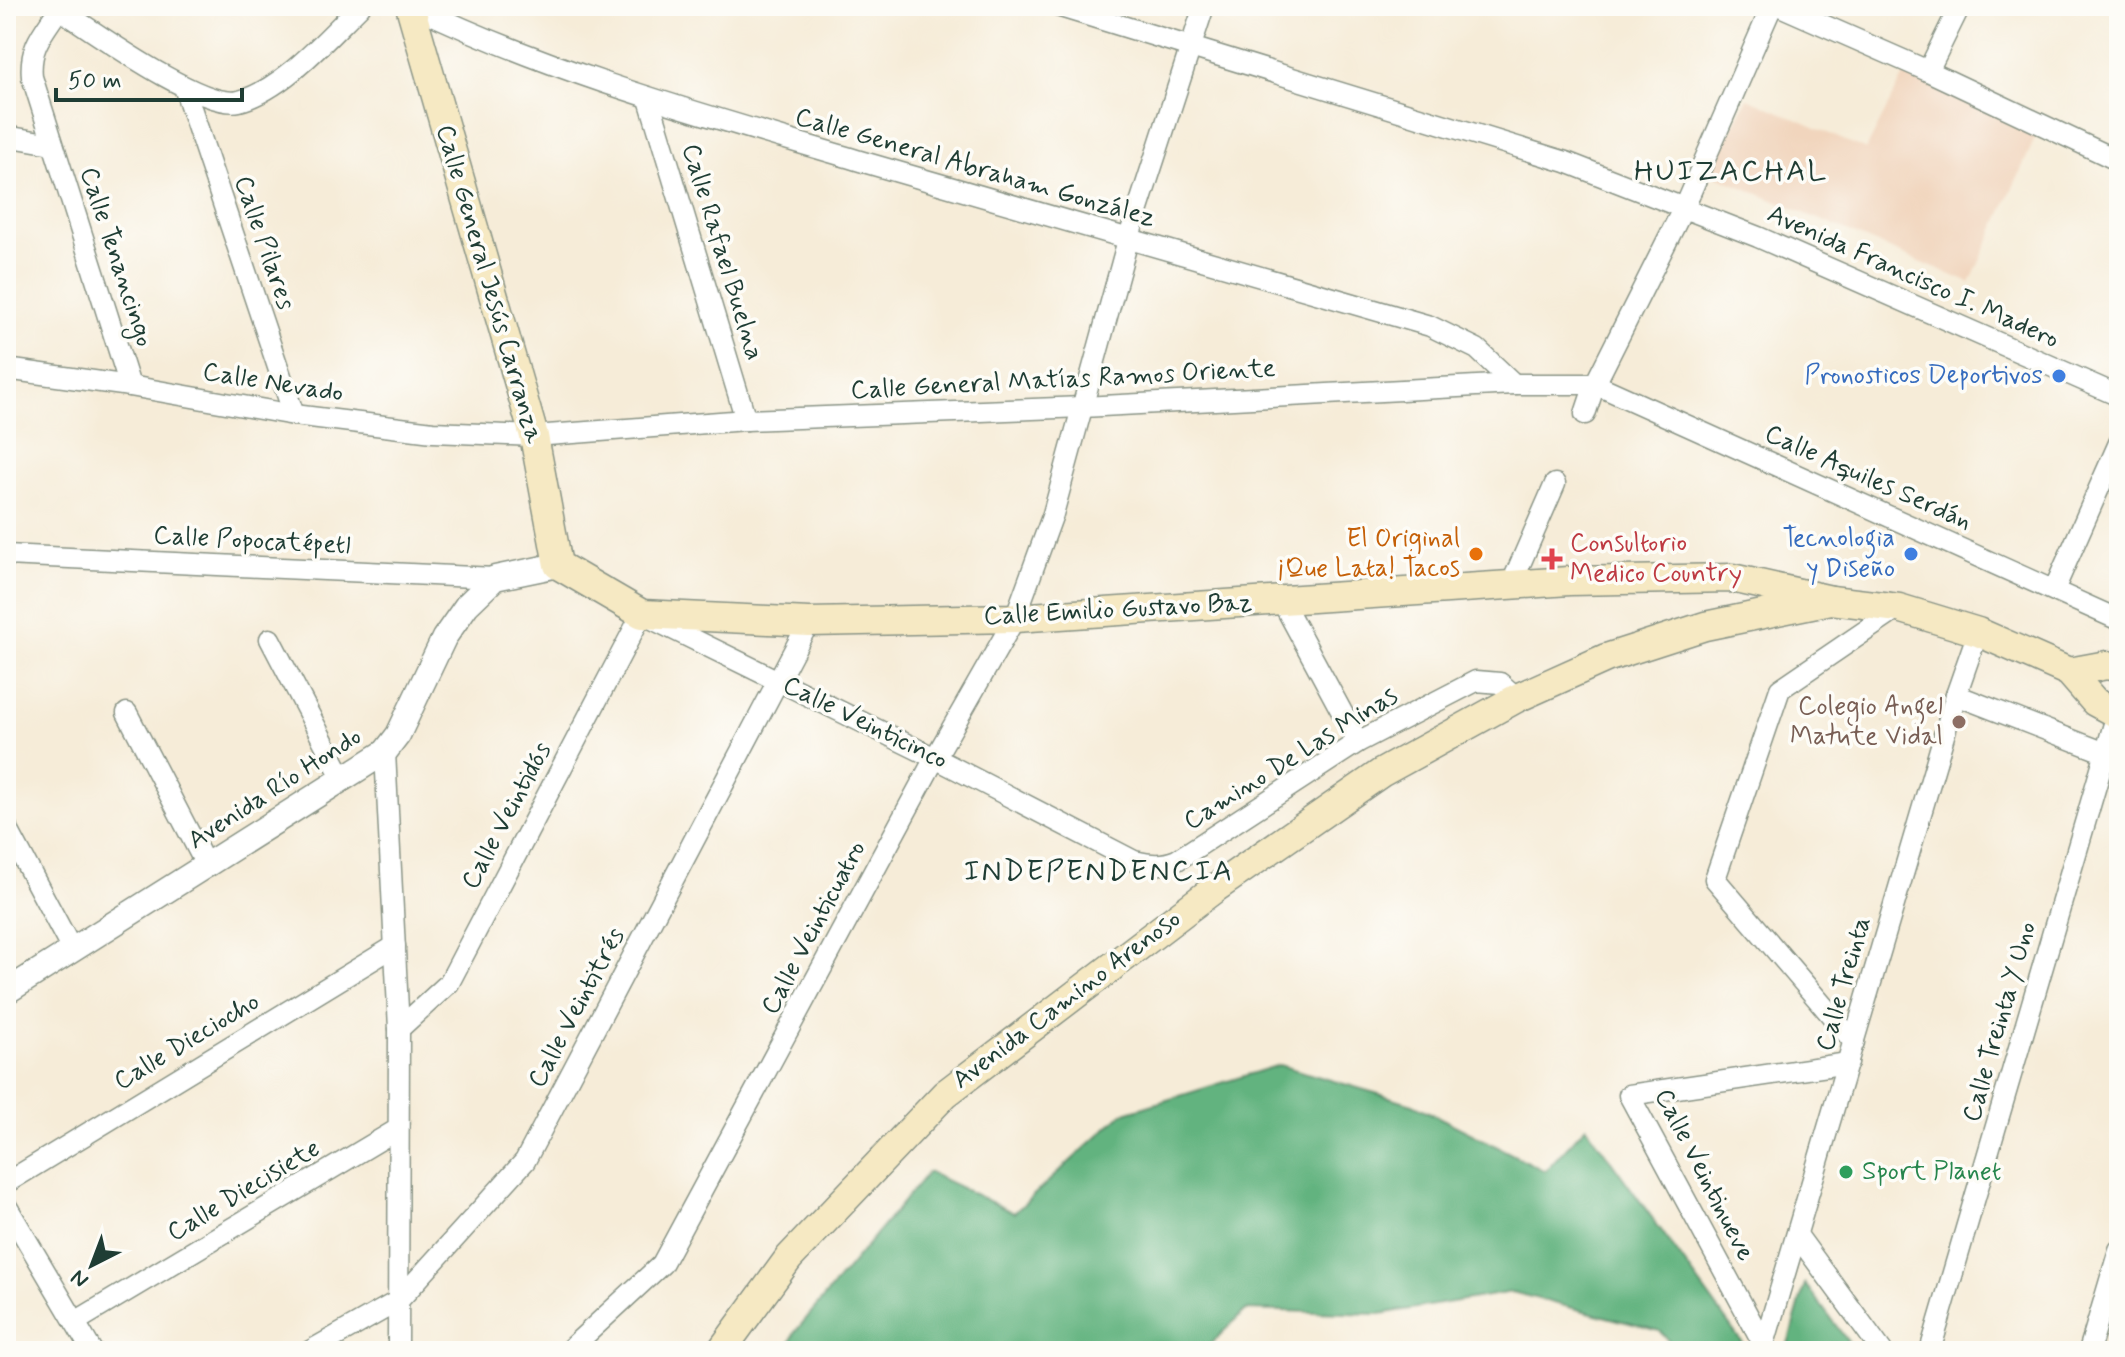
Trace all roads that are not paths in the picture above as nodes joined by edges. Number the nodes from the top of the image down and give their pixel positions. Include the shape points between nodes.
1 (360, 6) edge
2 (412, 6) edge
3 (1057, 6) edge
4 (1204, 6) edge
5 (1772, 6) edge
6 (1780, 6) edge
7 (1960, 6) edge
8 (57, 7) edge
9 (1191, 47) junction
10 (1928, 71) junction
11 (184, 87) junction
12 (649, 99) junction
13 (6, 136) edge
14 (52, 144) junction
15 (2119, 161) edge
16 (1684, 207) junction
17 (1128, 240) junction
18 (6, 369) edge
19 (1514, 384) junction
20 (1595, 384) junction
21 (130, 386) junction
22 (2119, 396) edge
23 (1083, 407) junction
24 (1585, 414) dead end
25 (294, 415) junction
26 (746, 420) junction
27 (534, 436) junction
28 (2119, 443) edge
29 (1555, 484) dead end
30 (6, 555) edge
31 (558, 565) junction
32 (495, 578) junction
33 (1511, 585) junction
34 (2054, 590) junction
35 (1831, 600) junction
36 (1282, 601) junction
37 (1899, 608) junction
38 (642, 614) junction
39 (1015, 618) junction
40 (2119, 620) edge
41 (809, 622) junction
42 (1978, 632) junction
43 (270, 639) dead end
44 (2119, 668) edge
45 (2069, 672) junction
46 (778, 680) junction
47 (1956, 695) junction
48 (1517, 698) junction
49 (2118, 712) edge
50 (127, 713) dead end
51 (1358, 742) junction
52 (385, 752) junction
53 (2113, 755) edge
54 (935, 758) junction
55 (343, 779) junction
56 (6, 826) edge
57 (1177, 860) joint
58 (207, 867) junction
59 (395, 946) junction
60 (72, 950) junction
61 (6, 992) edge
62 (399, 1029) junction
63 (1854, 1042) junction
64 (1848, 1063) junction
65 (398, 1129) junction
66 (6, 1183) edge
67 (6, 1205) edge
68 (1797, 1235) junction
69 (2119, 1250) edge
70 (398, 1301) junction
71 (75, 1322) junction
72 (1763, 1348) edge
73 (92, 1351) edge
74 (310, 1351) edge
75 (398, 1351) edge
76 (568, 1351) edge
77 (721, 1351) edge
78 (1882, 1351) edge
79 (1930, 1351) edge
80 (2089, 1351) edge

1 - 11 street via 269,88 238,101 213,100
2 - 12 street, Calle General Abraham González via 482,38
2 - 27 main road, Calle General Jesús Carranza
3 - 9 street, Avenida Francisco I. Madero
4 - 9 street, Calle Veinticuatro
5 - 16 street
6 - 10 street
7 - 10 street
8 - 11 street
8 - 14 street, Calle Tenancingo via 31,59
9 - 16 street, Avenida Francisco I. Madero via 1566,162
9 - 17 street, Calle Veinticuatro
10 - 15 street
11 - 25 street, Calle Pilares
12 - 17 street, Calle General Abraham González
12 - 26 street, Calle Rafael Buelna
13 - 14 street, Calle Tenancingo
14 - 21 street, Calle Tenancingo
16 - 20 street
16 - 22 street, Avenida Francisco I. Madero
17 - 19 street, Calle General Abraham González via 1430,326 1477,349
17 - 23 street, Calle Veinticuatro
18 - 21 street, Calle Nevado
19 - 20 street, Calle General Matías Ramos Oriente
19 - 23 street, Calle General Matías Ramos Oriente
20 - 24 street
20 - 34 street, Calle Aquiles Serdán
21 - 25 street, Calle Nevado
23 - 26 street, Calle General Matías Ramos Oriente
23 - 39 street, Calle Veinticuatro via 1053,514
25 - 27 street, Calle Nevado via 433,432
26 - 27 street, Calle General Matías Ramos Oriente
27 - 31 main road, Calle General Jesús Carranza
28 - 34 street
29 - 33 street
30 - 32 street, Calle Popocatépetl
31 - 32 street
31 - 38 main road, Calle Veinticinco
32 - 52 street, Avenida Río Hondo via 444,638
33 - 35 main road, Calle Emilio Gustavo Baz via 1732,578
33 - 36 main road, Calle Emilio Gustavo Baz
34 - 40 street, Calle Aquiles Serdán
35 - 37 main road, Avenida Camino Arenoso
35 - 48 main road, Avenida Camino Arenoso via 1705,626 1606,658
36 - 39 main road, Calle Emilio Gustavo Baz
36 - 51 street
37 - 42 main road, Avenida Camino Arenoso
37 - 63 street via 1780,689 1715,879
38 - 41 main road, Calle Emilio Gustavo Baz
38 - 46 street, Calle Veinticinco
38 - 62 street, Calle Veintidós via 449,983
39 - 41 main road, Calle Emilio Gustavo Baz
39 - 54 street, Calle Veinticuatro
41 - 46 street, Calle Veintitrés
42 - 45 main road, Avenida Camino Arenoso
42 - 47 street, Calle Treinta
43 - 55 street
44 - 45 main road
45 - 49 main road via 2095,702
46 - 54 street, Calle Veinticinco
46 - 70 street, Calle Veintitrés via 525,1161
47 - 53 street
47 - 63 street, Calle Treinta
48 - 51 street, Camino De Las Minas via 1500,683 1476,681
48 - 77 main road, Avenida Camino Arenoso via 1381,773 1214,889 945,1094 789,1258
49 - 53 street, Calle Treinta Y Uno
50 - 58 street
51 - 57 street, Camino De Las Minas
52 - 55 street, Avenida Río Hondo
52 - 59 street
53 - 79 street, Calle Treinta Y Uno
54 - 57 street, Calle Veinticinco via 1134,861 1165,865
54 - 76 street, Calle Veinticuatro via 662,1264
55 - 58 street, Avenida Río Hondo
56 - 60 street
58 - 60 street, Avenida Río Hondo
59 - 62 street
59 - 66 street, Calle Dieciocho
60 - 61 street, Avenida Río Hondo
62 - 65 street
63 - 64 street, Calle Treinta
64 - 68 street, Calle Treinta
64 - 72 street, Calle Veintinueve via 1629,1095
65 - 70 street
65 - 71 street, Calle Diecisiete
67 - 71 street
68 - 72 street, Calle Treinta
68 - 78 street
69 - 80 street
70 - 74 street, Calle Veintitrés
70 - 75 street
71 - 73 street

